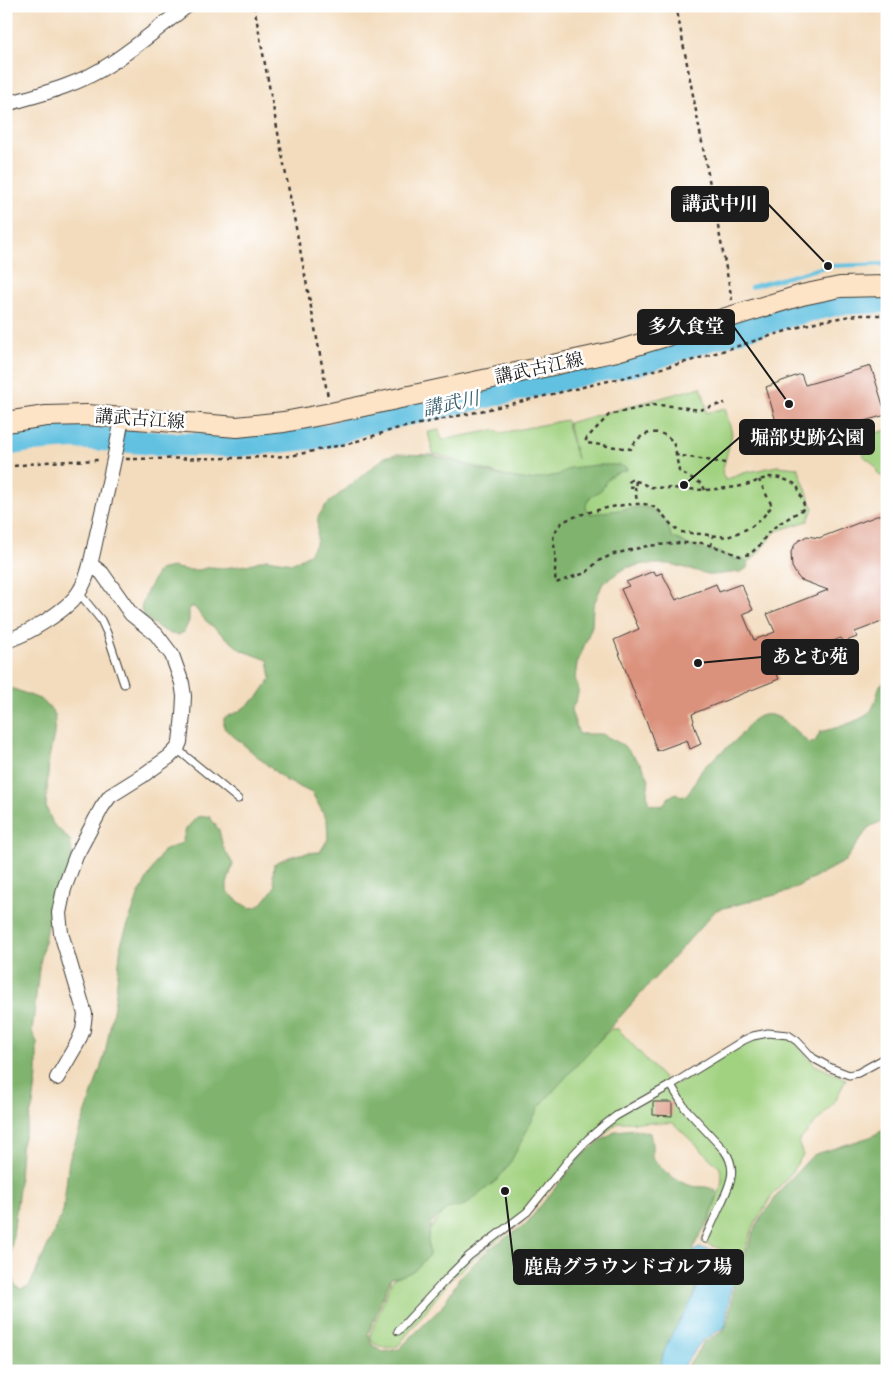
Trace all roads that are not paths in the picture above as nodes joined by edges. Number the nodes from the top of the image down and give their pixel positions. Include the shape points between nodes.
1 (186, 6) edge
2 (6, 104) edge
3 (887, 286) edge
4 (6, 422) edge
5 (121, 422) junction
6 (90, 564) junction
7 (79, 593) junction
8 (6, 641) edge
9 (124, 684) dead end
10 (176, 749) junction
11 (238, 799) dead end
12 (887, 1057) edge
13 (57, 1078) dead end
14 (671, 1086) junction
15 (705, 1239) dead end
16 (398, 1331) dead end

1 - 2 street via 109,65 74,83
3 - 5 main road, 講武古江線 via 840,287 802,295 617,351 284,422 237,427
4 - 5 main road, 講武古江線 via 46,416 87,415
5 - 6 street
6 - 7 street
6 - 10 street via 102,573 131,614 156,634 172,655 184,696 182,733
7 - 8 street via 30,631
7 - 9 lane via 101,620
10 - 11 lane
10 - 13 street via 110,796 76,856 59,913 61,933 85,1014 78,1042
12 - 14 lane via 853,1075 845,1074 813,1058 793,1038 768,1032 744,1040
14 - 15 lane via 685,1108 724,1150 732,1167 730,1184
14 - 16 lane via 616,1116 588,1139 527,1212 469,1256

